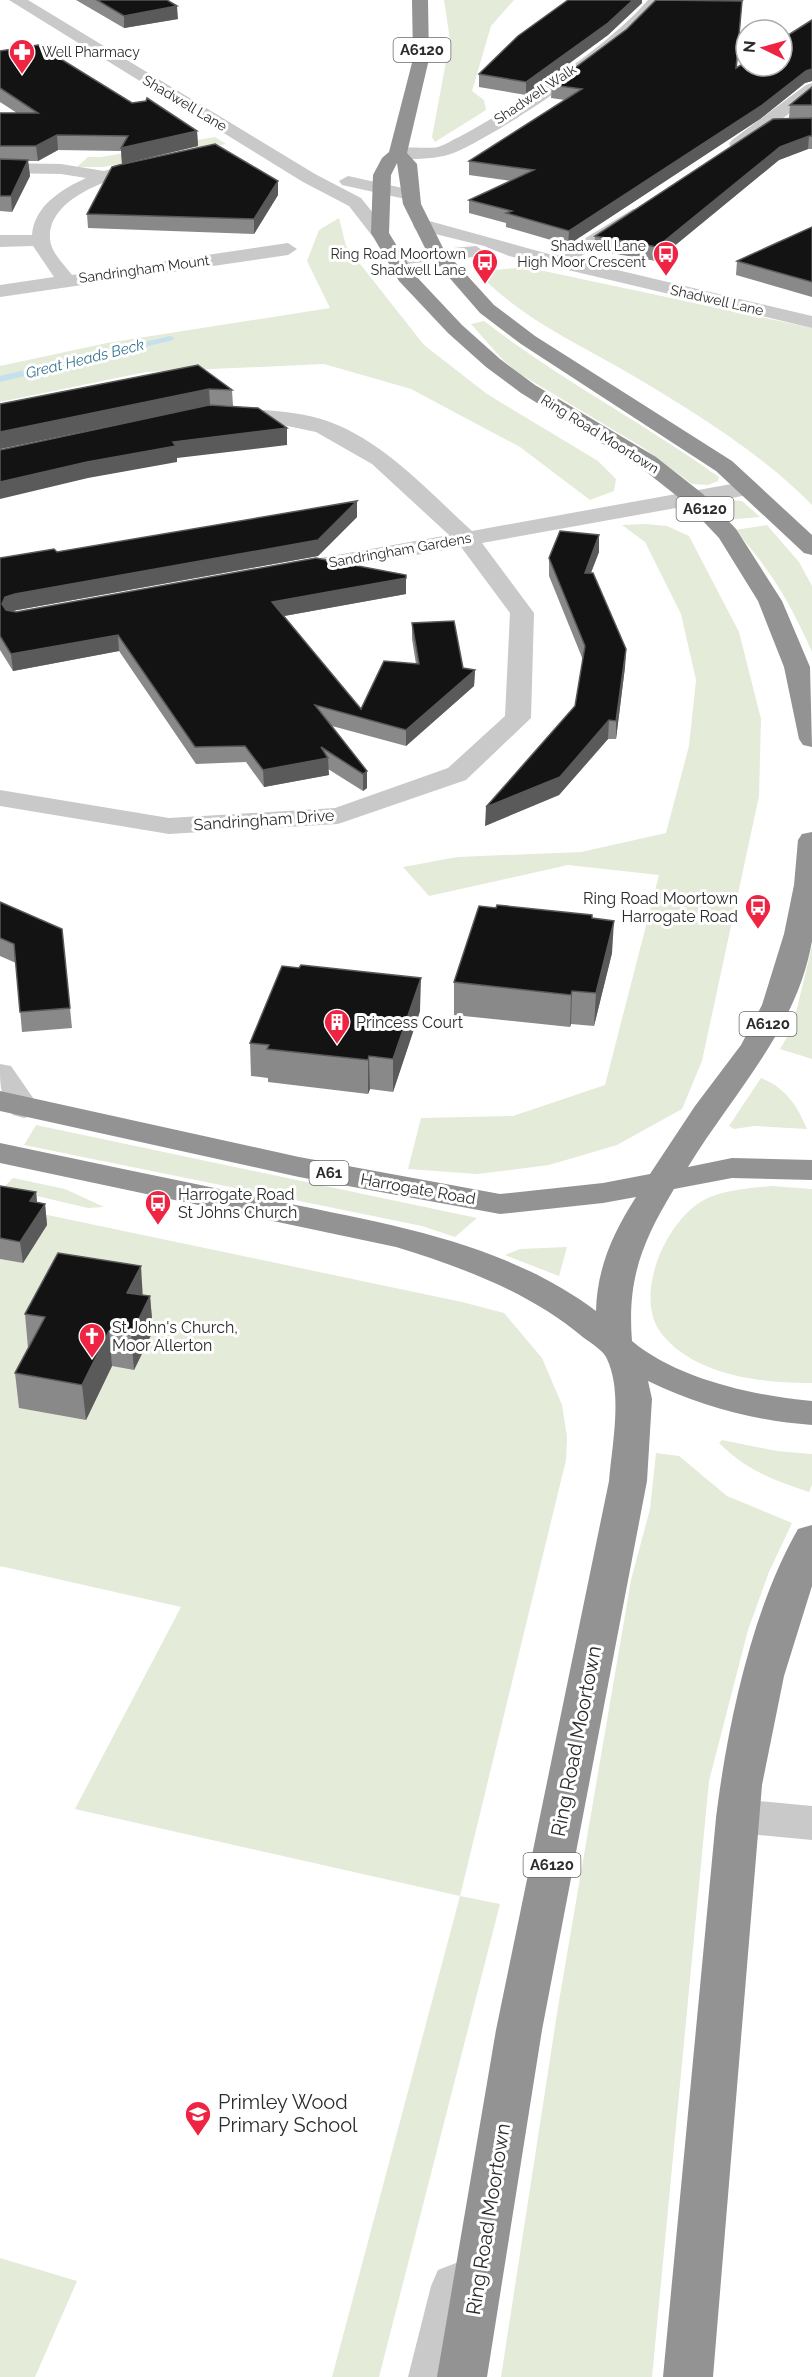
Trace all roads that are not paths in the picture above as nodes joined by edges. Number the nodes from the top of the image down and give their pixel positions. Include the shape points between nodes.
1 (17, 0) edge
2 (420, 0) edge
3 (656, 0) edge
4 (812, 88) edge
5 (767, 125) junction
6 (789, 125) edge
7 (254, 145) junction
8 (231, 149) dead end
9 (722, 155) edge
10 (166, 158) edge
11 (391, 160) junction
12 (0, 168) edge
13 (297, 170) junction
14 (105, 176) junction
15 (382, 189) junction
16 (410, 195) junction
17 (647, 205) edge
18 (422, 225) junction
19 (380, 233) junction
20 (41, 240) junction
21 (0, 241) edge
22 (288, 249) dead end
23 (516, 252) junction
24 (437, 255) junction
25 (396, 259) junction
26 (559, 262) junction
27 (66, 280) junction
28 (0, 291) edge
29 (812, 322) edge
30 (210, 413) edge
31 (747, 488) junction
32 (695, 499) junction
33 (466, 538) junction
34 (812, 548) edge
35 (265, 574) edge
36 (812, 739) edge
37 (0, 798) edge
38 (812, 840) edge
39 (0, 1073) edge
40 (12, 1105) edge
41 (0, 1153) edge
42 (812, 1170) edge
43 (662, 1182) junction
44 (620, 1349) junction
45 (812, 1413) edge
46 (812, 1539) edge
47 (737, 1816) junction
48 (812, 1823) edge
49 (519, 2030) junction
50 (433, 2377) edge
51 (462, 2377) edge
52 (688, 2377) edge

1 - 7 street, Shadwell Lane
2 - 11 highway, A6120 via 421,59
3 - 11 street, Shadwell Walk via 643,17 597,52 468,139 438,152
4 - 5 street
5 - 6 street
5 - 9 street
7 - 8 street
7 - 13 street, Shadwell Lane
10 - 14 street
11 - 13 street, Shadwell Lane via 343,172
11 - 15 highway, A6120
11 - 16 highway, A6120 via 408,164
12 - 14 street via 61,169
13 - 15 street, Shadwell Lane
13 - 19 street, Shadwell Lane via 354,202
14 - 20 street via 61,200 41,227
15 - 16 street, Shadwell Lane
15 - 19 highway, A6120
16 - 18 highway, A6120
17 - 26 street
18 - 23 street, Shadwell Lane
18 - 24 highway, A6120
19 - 25 highway, Ring Road Moortown / A6120
20 - 21 street
20 - 27 street via 47,256
22 - 27 street, Sandringham Mount
23 - 24 street, Shadwell Lane
23 - 26 street, Shadwell Lane
24 - 25 street, Shadwell Lane
24 - 31 highway, A6120 via 487,309 528,340 724,466
25 - 32 highway, Ring Road Moortown / A6120 via 406,277 493,363 528,389 648,462
26 - 29 street, Shadwell Lane
27 - 28 street, Sandringham Mount
30 - 33 street, Sandringham Drive via 273,417 323,428 380,459
31 - 32 street, Sandringham Gardens
31 - 34 highway, A6120
32 - 33 street, Sandringham Gardens
32 - 36 highway, Ring Road Moortown / A6120 via 728,534 770,601 797,667
33 - 35 street, Sandringham Gardens
33 - 37 street, Sandringham Drive via 522,613 518,718 456,774 338,816 169,826
38 - 43 highway, A6120 via 791,967 769,1023
39 - 40 street
40 - 43 highway, Harrogate Road / A61 via 299,1167 500,1204
41 - 44 highway via 402,1238 462,1256 545,1293 573,1310
42 - 43 highway, Harrogate Road via 732,1168
43 - 44 highway, Ring Road Moortown via 621,1253 611,1314
44 - 45 highway via 691,1389 733,1402
44 - 49 highway, Ring Road Moortown / A6120 via 634,1399 627,1481
46 - 47 highway via 768,1665
47 - 48 street
47 - 52 highway
49 - 50 street
49 - 51 highway, Ring Road Moortown / A6120

